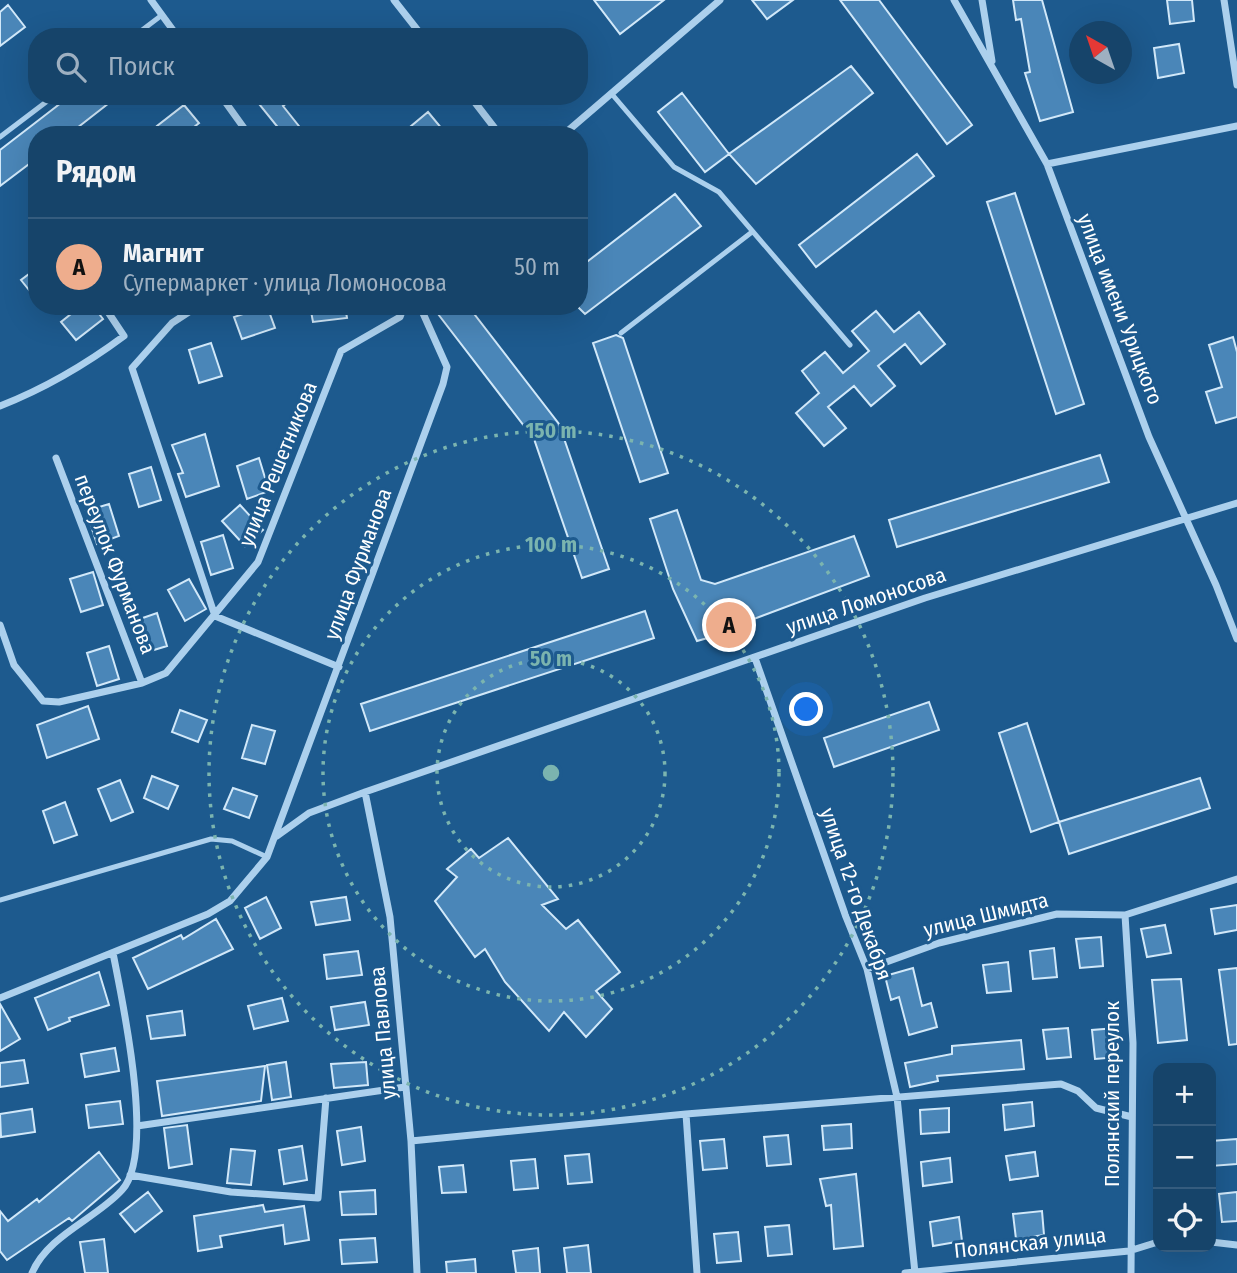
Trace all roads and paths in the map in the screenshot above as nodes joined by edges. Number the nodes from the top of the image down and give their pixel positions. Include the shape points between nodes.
1 (151, 0) edge
2 (394, 0) edge
3 (954, 0) edge
4 (982, 0) edge
5 (1224, 0) edge
6 (714, 1) edge
7 (162, 15) junction
8 (145, 28) edge
9 (171, 28) edge
10 (416, 28) edge
11 (993, 66) junction
12 (1237, 85) edge
13 (611, 93) junction
14 (42, 105) edge
15 (227, 105) edge
16 (477, 105) edge
17 (243, 126) edge
18 (493, 126) edge
19 (573, 126) edge
20 (1237, 126) edge
21 (0, 137) edge
22 (1046, 164) junction
23 (752, 232) junction
24 (110, 315) edge
25 (184, 315) edge
26 (401, 315) edge
27 (424, 315) edge
28 (621, 334) dead end
29 (850, 345) dead end
30 (0, 406) edge
31 (56, 458) dead end
32 (1237, 503) edge
33 (1185, 516) junction
34 (215, 616) junction
35 (0, 625) edge
36 (1237, 639) edge
37 (755, 658) junction
38 (339, 667) junction
39 (142, 683) junction
40 (365, 792) junction
41 (277, 836) junction
42 (267, 857) junction
43 (1237, 879) edge
44 (0, 900) edge
45 (1125, 915) junction
46 (113, 953) junction
47 (867, 969) junction
48 (0, 998) edge
49 (405, 1087) junction
50 (897, 1097) junction
51 (326, 1098) junction
52 (686, 1114) junction
53 (1132, 1116) junction
54 (137, 1126) junction
55 (411, 1141) junction
56 (130, 1175) junction
57 (1216, 1243) edge
58 (1153, 1244) edge
59 (1237, 1245) edge
60 (1129, 1251) junction
61 (33, 1273) edge
62 (417, 1273) edge
63 (698, 1273) edge
64 (905, 1273) edge
65 (915, 1273) edge
66 (1131, 1273) edge

1 - 7 street
2 - 10 street
3 - 11 street, улица имени Урицкого
4 - 11 street
5 - 12 street
6 - 13 street
7 - 8 lane
7 - 9 street
11 - 22 street, улица имени Урицкого
13 - 19 street
13 - 23 lane via 674,167 719,192
14 - 21 lane
15 - 17 street
16 - 18 street
20 - 22 street
22 - 33 street, улица имени Урицкого via 1149,437
23 - 28 lane
23 - 29 lane
24 - 30 street via 124,336 38,391
25 - 34 street via 132,368
26 - 34 street, улица Решетникова via 341,351 268,542 258,562
27 - 38 street, улица Фурманова via 447,367 443,384
31 - 39 street, переулок Фурманова
32 - 33 street, улица Ломоносова
33 - 36 street, улица имени Урицкого
33 - 37 street, улица Ломоносова via 925,598
34 - 38 street
34 - 39 street, улица Решетникова via 166,673
35 - 39 street, улица Решетникова via 14,665 43,701 59,702
37 - 40 street, улица Ломоносова
37 - 47 street, улица 12-го Декабря
38 - 41 street, улица Фурманова
40 - 41 street, улица Ломоносова via 309,813
40 - 49 street, улица Павлова via 390,917
41 - 42 street, улица Фурманова
42 - 44 lane via 232,841 211,839
42 - 46 street, улица Фурманова via 230,901
43 - 45 street, улица Шмидта
45 - 47 street, улица Шмидта via 1057,914 939,943
45 - 53 street, Полянский переулок via 1133,1043
46 - 48 street, улица Фурманова
46 - 54 street via 129,1033
47 - 50 street, улица 12-го Декабря
49 - 51 street
49 - 55 street, улица Павлова
50 - 52 street
50 - 53 street via 1060,1084 1078,1091 1096,1108
50 - 65 street, улица 12-го Декабря
51 - 54 street
51 - 56 street via 318,1198 231,1192
52 - 55 street
52 - 63 street
53 - 60 street, Полянский переулок
54 - 56 street
55 - 62 street, улица Павлова
56 - 61 street via 124,1188 102,1209 51,1246
57 - 59 street
58 - 60 street, Полянская улица
60 - 65 street, Полянская улица
60 - 66 street, Полянский переулок
64 - 65 street, Полянская улица

